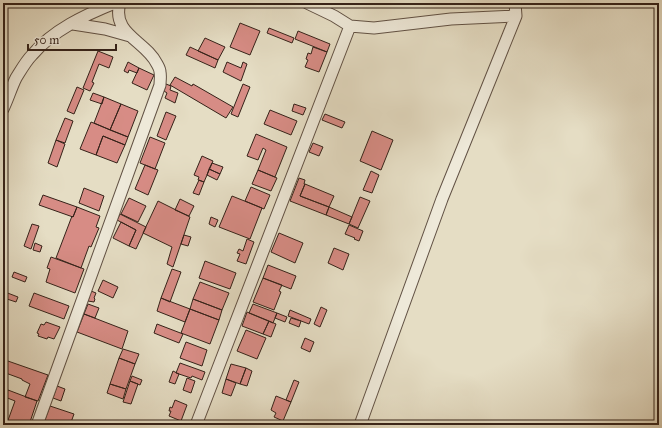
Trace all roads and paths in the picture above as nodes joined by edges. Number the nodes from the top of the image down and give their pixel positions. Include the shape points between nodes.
1 (115, 3) edge
2 (120, 3) edge
3 (307, 3) edge
4 (515, 3) edge
5 (516, 16) junction
6 (72, 24) junction
7 (350, 26) junction
8 (130, 36) junction
9 (3, 109) edge
10 (37, 425) edge
11 (196, 425) edge
12 (360, 425) edge

1 - 6 street
2 - 8 street via 119,19
3 - 7 street
4 - 5 street
5 - 7 street via 451,19 374,28
5 - 12 street via 442,199
6 - 8 street
6 - 9 street via 31,55 16,79
7 - 11 street
8 - 10 street via 155,60 160,71 160,85

